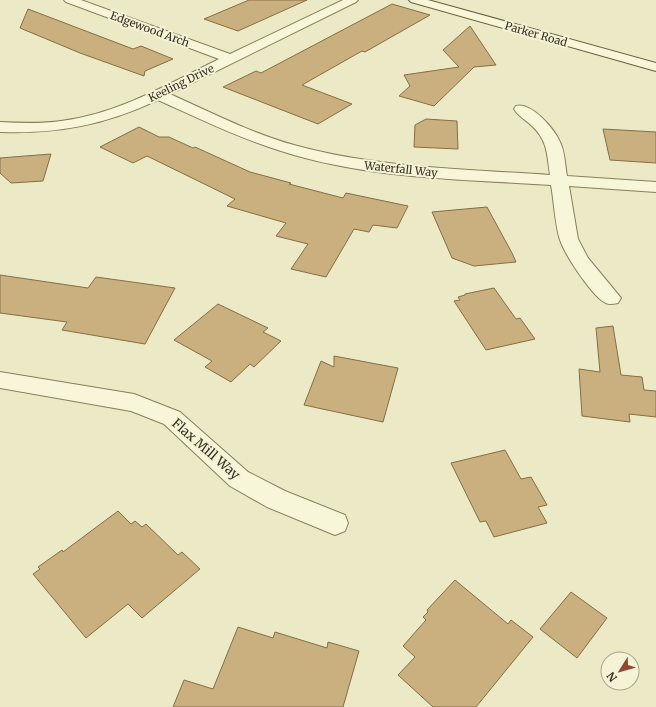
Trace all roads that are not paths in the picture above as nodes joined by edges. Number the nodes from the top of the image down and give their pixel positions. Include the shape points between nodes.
1 (70, 0) edge
2 (352, 0) edge
3 (415, 0) edge
4 (568, 30) dead end
5 (231, 59) junction
6 (656, 60) edge
7 (656, 67) edge
8 (158, 95) junction
9 (521, 109) dead end
10 (0, 127) edge
11 (559, 181) junction
12 (656, 186) edge
13 (611, 298) dead end
14 (0, 380) edge
15 (335, 523) dead end

1 - 5 street, Edgewood Arch
2 - 5 street, Keeling Drive
3 - 7 street, Parker Road
4 - 6 street, Parker Road
5 - 8 street, Keeling Drive
8 - 10 street, Keeling Drive via 120,112 81,123 42,128
8 - 11 street, Waterfall Way via 287,148 348,163 390,169
9 - 11 street via 540,124 553,143
11 - 12 street, Waterfall Way
11 - 13 street via 569,239 579,259
14 - 15 street, Flax Mill Way via 134,403 172,418 239,479 276,499

